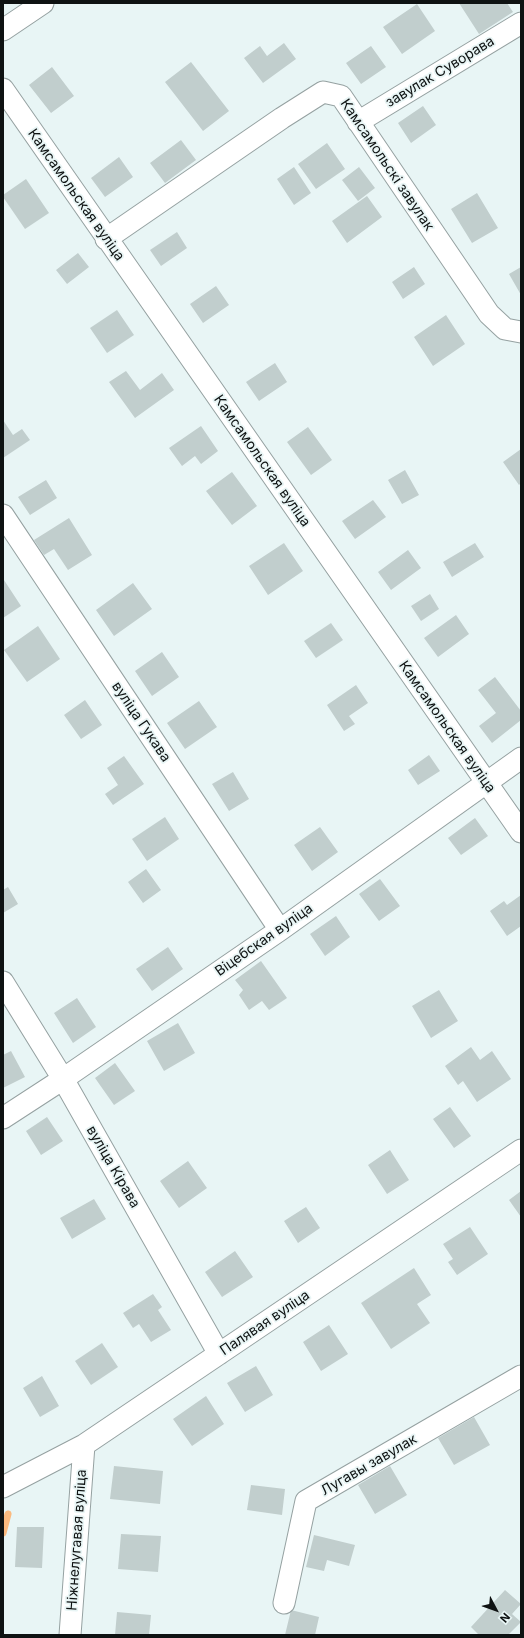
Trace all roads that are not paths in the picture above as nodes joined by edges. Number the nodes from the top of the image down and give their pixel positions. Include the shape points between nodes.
1 (43, 3) edge
2 (521, 23) edge
3 (3, 30) edge
4 (3, 89) edge
5 (358, 122) junction
6 (106, 239) junction
7 (521, 332) edge
8 (3, 515) edge
9 (521, 758) edge
10 (487, 783) junction
11 (521, 832) edge
12 (280, 930) junction
13 (3, 982) edge
14 (63, 1079) junction
15 (3, 1118) edge
16 (521, 1150) edge
17 (219, 1354) junction
18 (521, 1376) edge
19 (84, 1445) junction
20 (3, 1487) edge
21 (284, 1603) dead end
22 (70, 1635) edge

1 - 3 street
2 - 5 street, завулак Суворава
4 - 6 street, Камсамольская вуліца
5 - 6 street, Камсамольскі завулак via 341,96 323,92
5 - 7 street, Камсамольскі завулак via 489,314 505,329
6 - 10 street, Камсамольская вуліца
8 - 12 street, вуліца Гукава
9 - 10 street, Віцебская вуліца
10 - 11 street, Камсамольская вуліца
10 - 12 street, Віцебская вуліца
12 - 14 street, Віцебская вуліца
13 - 14 street, вуліца Кірава
14 - 15 street, Віцебская вуліца
14 - 17 street, вуліца Кірава
16 - 17 street, Палявая вуліца
17 - 19 street, Палявая вуліца
18 - 21 street, Лугавы завулак via 306,1501
19 - 20 street, Палявая вуліца
19 - 22 street, Ніжнелугавая вуліца

